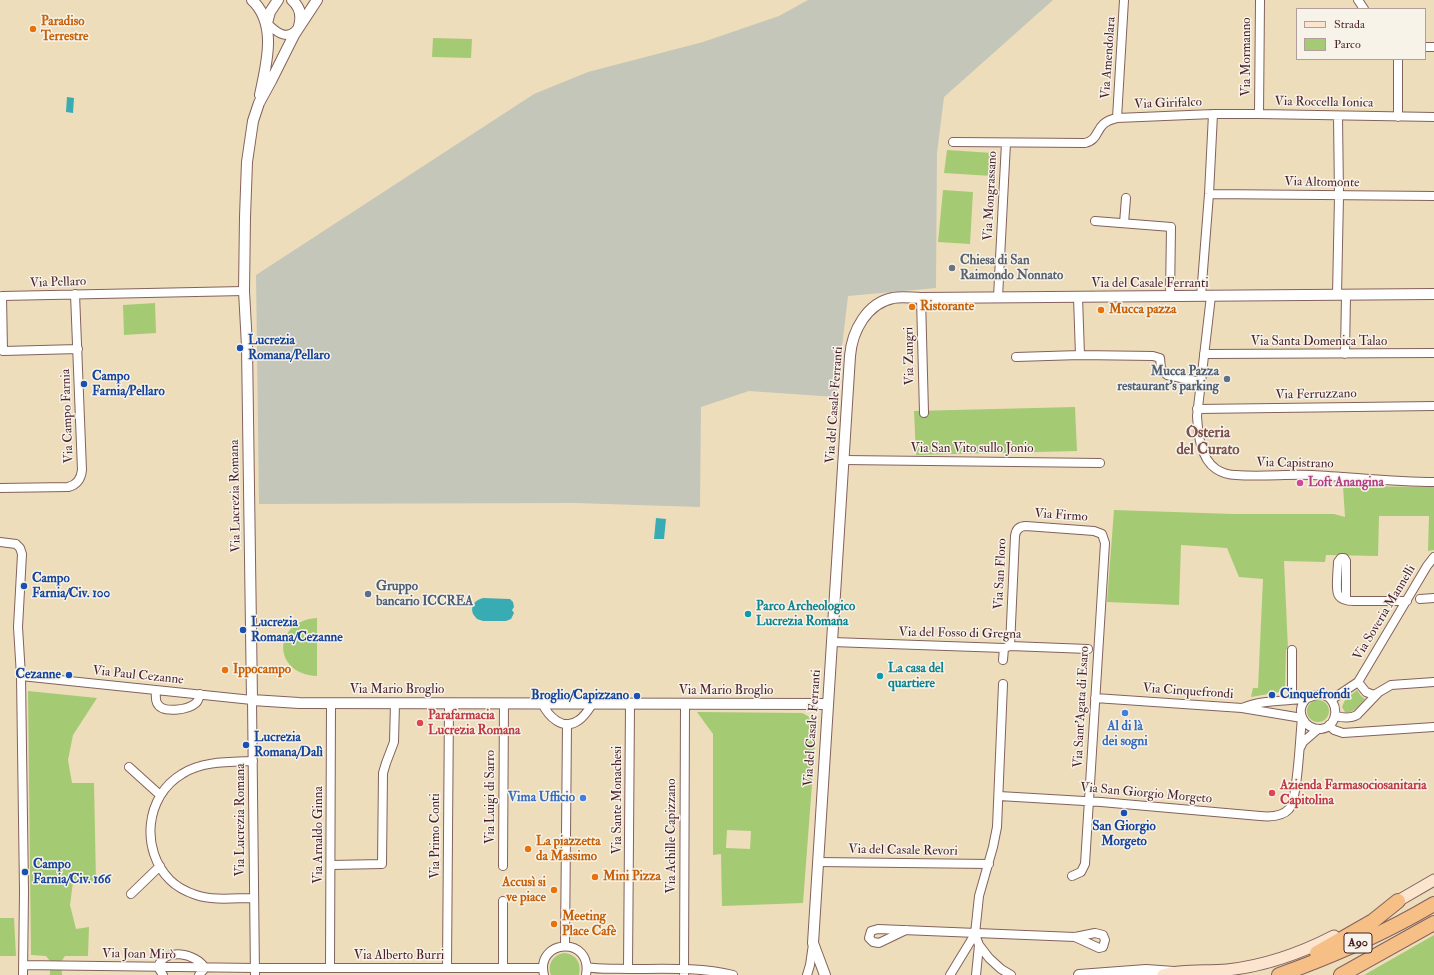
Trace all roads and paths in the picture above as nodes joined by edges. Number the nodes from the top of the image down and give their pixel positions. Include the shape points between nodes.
1 (252, 0) edge
2 (278, 0) edge
3 (292, 0) edge
4 (318, 0) edge
5 (1124, 0) edge
6 (1260, 0) edge
7 (267, 23) junction
8 (298, 28) junction
9 (1398, 60) edge
10 (258, 102) junction
11 (1213, 114) junction
12 (1259, 114) junction
13 (1338, 116) junction
14 (1398, 117) junction
15 (1434, 117) edge
16 (1117, 118) junction
17 (953, 142) dead end
18 (1006, 143) junction
19 (1209, 194) junction
20 (1339, 196) junction
21 (1434, 196) edge
22 (1126, 198) dead end
23 (1095, 221) dead end
24 (1124, 223) junction
25 (244, 291) junction
26 (75, 294) junction
27 (1434, 294) edge
28 (1341, 295) junction
29 (1201, 296) junction
30 (1211, 296) junction
31 (998, 297) junction
32 (1078, 297) junction
33 (1170, 297) junction
34 (921, 298) junction
35 (78, 349) junction
36 (1434, 353) edge
37 (1204, 354) junction
38 (1345, 354) junction
39 (1080, 355) junction
40 (1016, 357) dead end
41 (1200, 382) junction
42 (1434, 406) edge
43 (1198, 409) junction
44 (924, 412) dead end
45 (844, 460) junction
46 (1100, 463) dead end
47 (1434, 482) edge
48 (0, 488) edge
49 (1018, 528) joint
50 (1102, 534) joint
51 (0, 542) edge
52 (1434, 557) edge
53 (1434, 598) edge
54 (1420, 599) dead end
55 (1346, 600) dead end
56 (1407, 601) junction
57 (832, 642) junction
58 (1007, 647) junction
59 (1088, 649) dead end
60 (1292, 650) dead end
61 (1003, 660) dead end
62 (21, 676) junction
63 (1358, 682) junction
64 (1434, 682) edge
65 (1003, 684) dead end
66 (156, 690) junction
67 (1378, 693) junction
68 (200, 694) junction
69 (1095, 698) junction
70 (1328, 698) junction
71 (1292, 699) junction
72 (1306, 699) junction
73 (252, 700) junction
74 (331, 703) junction
75 (449, 703) junction
76 (504, 703) junction
77 (542, 703) junction
78 (594, 703) junction
79 (395, 704) junction
80 (630, 704) junction
81 (685, 704) junction
82 (811, 704) junction
83 (828, 704) junction
84 (1242, 708) junction
85 (1335, 716) junction
86 (1302, 718) junction
87 (567, 724) junction
88 (826, 724) junction
89 (1329, 725) junction
90 (1434, 726) edge
91 (1318, 729) junction
92 (1299, 750) junction
93 (253, 761) junction
94 (129, 767) dead end
95 (160, 795) junction
96 (999, 796) junction
97 (1089, 801) junction
98 (818, 862) junction
99 (988, 864) junction
100 (331, 865) junction
101 (160, 866) junction
102 (503, 866) dead end
103 (1072, 876) dead end
104 (1434, 880) edge
105 (131, 894) dead end
106 (254, 898) junction
107 (503, 901) dead end
108 (1398, 901) junction
109 (1434, 904) edge
110 (1434, 923) edge
111 (906, 930) dead end
112 (975, 934) junction
113 (1075, 937) dead end
114 (813, 943) junction
115 (979, 945) junction
116 (565, 946) junction
117 (23, 965) junction
118 (957, 966) junction
119 (158, 967) junction
120 (205, 968) junction
121 (330, 968) junction
122 (447, 968) junction
123 (503, 968) junction
124 (628, 968) junction
125 (586, 971) edge
126 (255, 972) edge
127 (384, 972) edge
128 (544, 972) edge
129 (684, 972) edge
130 (1168, 973) edge
131 (1105, 974) edge
132 (23, 975) edge
133 (163, 975) edge
134 (199, 975) edge
135 (733, 975) edge
136 (807, 975) edge
137 (824, 975) edge
138 (950, 975) edge
139 (959, 975) edge
140 (976, 975) edge
141 (1011, 975) edge
142 (1079, 975) edge
143 (1279, 975) edge
144 (1341, 975) edge

1 - 7 street via 261,9
2 - 7 street via 270,12
3 - 8 street via 300,12 301,21
4 - 8 street, Via Lucrezia Romana
5 - 16 street, Via Amendolara
6 - 12 street, Via Mormanno
7 - 8 street via 283,35 291,34
7 - 10 street via 266,64
8 - 10 street, Via Lucrezia Romana
9 - 14 street
10 - 25 street, Via Lucrezia Romana via 247,162
11 - 12 street, Via Roccella Ionica
11 - 16 street, Via Girifalco
11 - 19 street, Via Girifalco
12 - 13 street, Via Roccella Ionica
13 - 14 street, Via Roccella Ionica
13 - 20 street
14 - 15 street, Via Roccella Ionica
16 - 18 street, Via Girifalco via 1104,123 1094,138 1087,143
17 - 18 street, Via Girifalco
18 - 31 street, Via Mongrassano
19 - 20 street, Via Altomonte
19 - 29 street, Via Girifalco
20 - 21 street, Via Altomonte
20 - 28 street
22 - 24 street
23 - 24 street
24 - 33 street via 1171,227
25 - 26 street, Via Pellaro
25 - 73 street, Via Lucrezia Romana
26 - 35 street, Via Campo Farnia
26 - 35 street, Via Pellaro via 2,296 3,351
27 - 28 street, Via del Casale Ferranti
28 - 30 street, Via del Casale Ferranti
28 - 38 street
29 - 30 street, Via del Casale Ferranti
29 - 33 street, Via del Casale Ferranti
30 - 37 street, Via Capistrano
31 - 32 street, Via del Casale Ferranti
31 - 34 street, Via del Casale Ferranti
32 - 33 street, Via del Casale Ferranti
32 - 39 street
34 - 44 street, Via Zungri
34 - 45 street, Via del Casale Ferranti via 896,297 886,300 868,313 854,334 850,356
35 - 48 street, Via Campo Farnia via 82,470 79,481 68,487
36 - 38 street, Via Santa Domenica Talao
37 - 38 street, Via Santa Domenica Talao
37 - 41 street, Via Capistrano
39 - 40 street
39 - 41 street via 1156,356 1160,358 1161,369 1167,375
41 - 43 street, Via Capistrano
42 - 43 street, Via Ferruzzano
43 - 47 street, Via Capistrano via 1199,438 1207,459 1215,468 1230,474
45 - 46 street, Via San Vito sullo Jonio
45 - 57 street, Via del Casale Ferranti
49 - 50 street, Via Firmo via 1024,526 1092,530
49 - 58 street, Via San Floro via 1014,536
50 - 69 street, Via Sant'Agata di Esaro via 1104,549
51 - 62 street via 16,544 22,554 18,627
52 - 56 street, Via Soveria Mannelli
53 - 54 street
55 - 56 street
56 - 63 street, Via Soveria Mannelli
57 - 58 street, Via del Fosso di Gregna
57 - 83 street, Via del Casale Ferranti
58 - 59 street, Via del Fosso di Gregna
58 - 61 street, Via San Floro
60 - 71 street
62 - 66 street, Via Paul Cezanne
62 - 117 street
63 - 67 street via 1366,692
63 - 70 street, Via Cinquefrondi
64 - 67 street via 1391,685
65 - 96 street
66 - 68 street, Via Paul Cezanne
66 - 68 street via 158,704 161,708 170,710 193,705
67 - 85 street via 1353,717
68 - 73 street, Via Paul Cezanne
69 - 84 street, Via Cinquefrondi
69 - 97 street, Via Sant'Agata di Esaro
70 - 72 street, Via Cinquefrondi via 1314,695
70 - 85 street via 1335,706
71 - 72 street, Via Cinquefrondi
71 - 84 street, Via Cinquefrondi via 1252,704
72 - 86 street via 1301,707
73 - 74 street, Via Mario Broglio
73 - 93 street, Via Lucrezia Romana
74 - 79 street, Via Mario Broglio
74 - 100 street, Via Arnaldo Ginna
75 - 76 street, Via Mario Broglio
75 - 79 street, Via Mario Broglio
75 - 122 street, Via Primo Conti
76 - 77 street, Via Mario Broglio
76 - 102 street, Via Luigi di Sarro
77 - 78 street, Via Mario Broglio
77 - 87 street via 551,717
78 - 80 street, Via Mario Broglio
78 - 87 street via 579,720
79 - 100 street via 394,742 383,773 382,864
80 - 81 street, Via Mario Broglio
80 - 124 street, Via Sante Monachesi
81 - 82 street, Via Mario Broglio
81 - 129 street, Via Achille Capizzano
82 - 83 street, Via Mario Broglio
82 - 88 street via 819,711
83 - 88 street, Via del Casale Ferranti
84 - 86 street
85 - 89 street
86 - 91 street via 1308,726
86 - 92 street
87 - 116 street
88 - 98 street, Via del Casale Ferranti
89 - 90 street via 1343,734
89 - 91 street
91 - 92 street via 1303,742
92 - 97 street, Via San Giorgio Morgeto via 1293,803 1289,809 1277,816
93 - 95 street via 210,764 194,768 175,778
93 - 106 street, Via Lucrezia Romana
94 - 95 street
95 - 101 street via 150,825 152,846
96 - 97 street, Via San Giorgio Morgeto
96 - 99 street via 996,833
97 - 103 street, Via Sant'Agata di Esaro via 1084,867 1081,872
98 - 99 street, Via del Casale Revori
98 - 114 street, Via del Casale Ferranti
99 - 112 street via 979,896
100 - 121 street, Via Arnaldo Ginna
101 - 105 street
101 - 106 street via 173,883 199,896
104 - 108 main road
106 - 126 street, Via Lucrezia Romana
107 - 123 street
108 - 130 main road via 1334,936 1292,954 1235,969
108 - 143 highway via 1373,921
109 - 143 highway, A90 via 1341,951
110 - 144 highway, A90
111 - 112 street
112 - 113 street
112 - 115 street
112 - 118 street
114 - 136 street
114 - 137 street, Via del Casale Ferranti
115 - 140 street
115 - 141 street via 997,966
116 - 125 street via 581,953
116 - 128 street via 555,948 549,953 545,958
117 - 119 street, Via Joan Mirò
117 - 132 street
118 - 138 street
118 - 139 street
119 - 120 street, Via Joan Mirò
119 - 120 street via 165,958 180,955 194,957
119 - 133 street
120 - 126 street, Via Joan Mirò
120 - 134 street
121 - 126 street, Via Alberto Burri
121 - 127 street, Via Alberto Burri
122 - 123 street, Via Alberto Burri
122 - 127 street, Via Alberto Burri
123 - 128 street, Via Alberto Burri
124 - 125 street
124 - 129 street
129 - 135 street via 714,971
130 - 131 street via 1146,970
131 - 142 street

